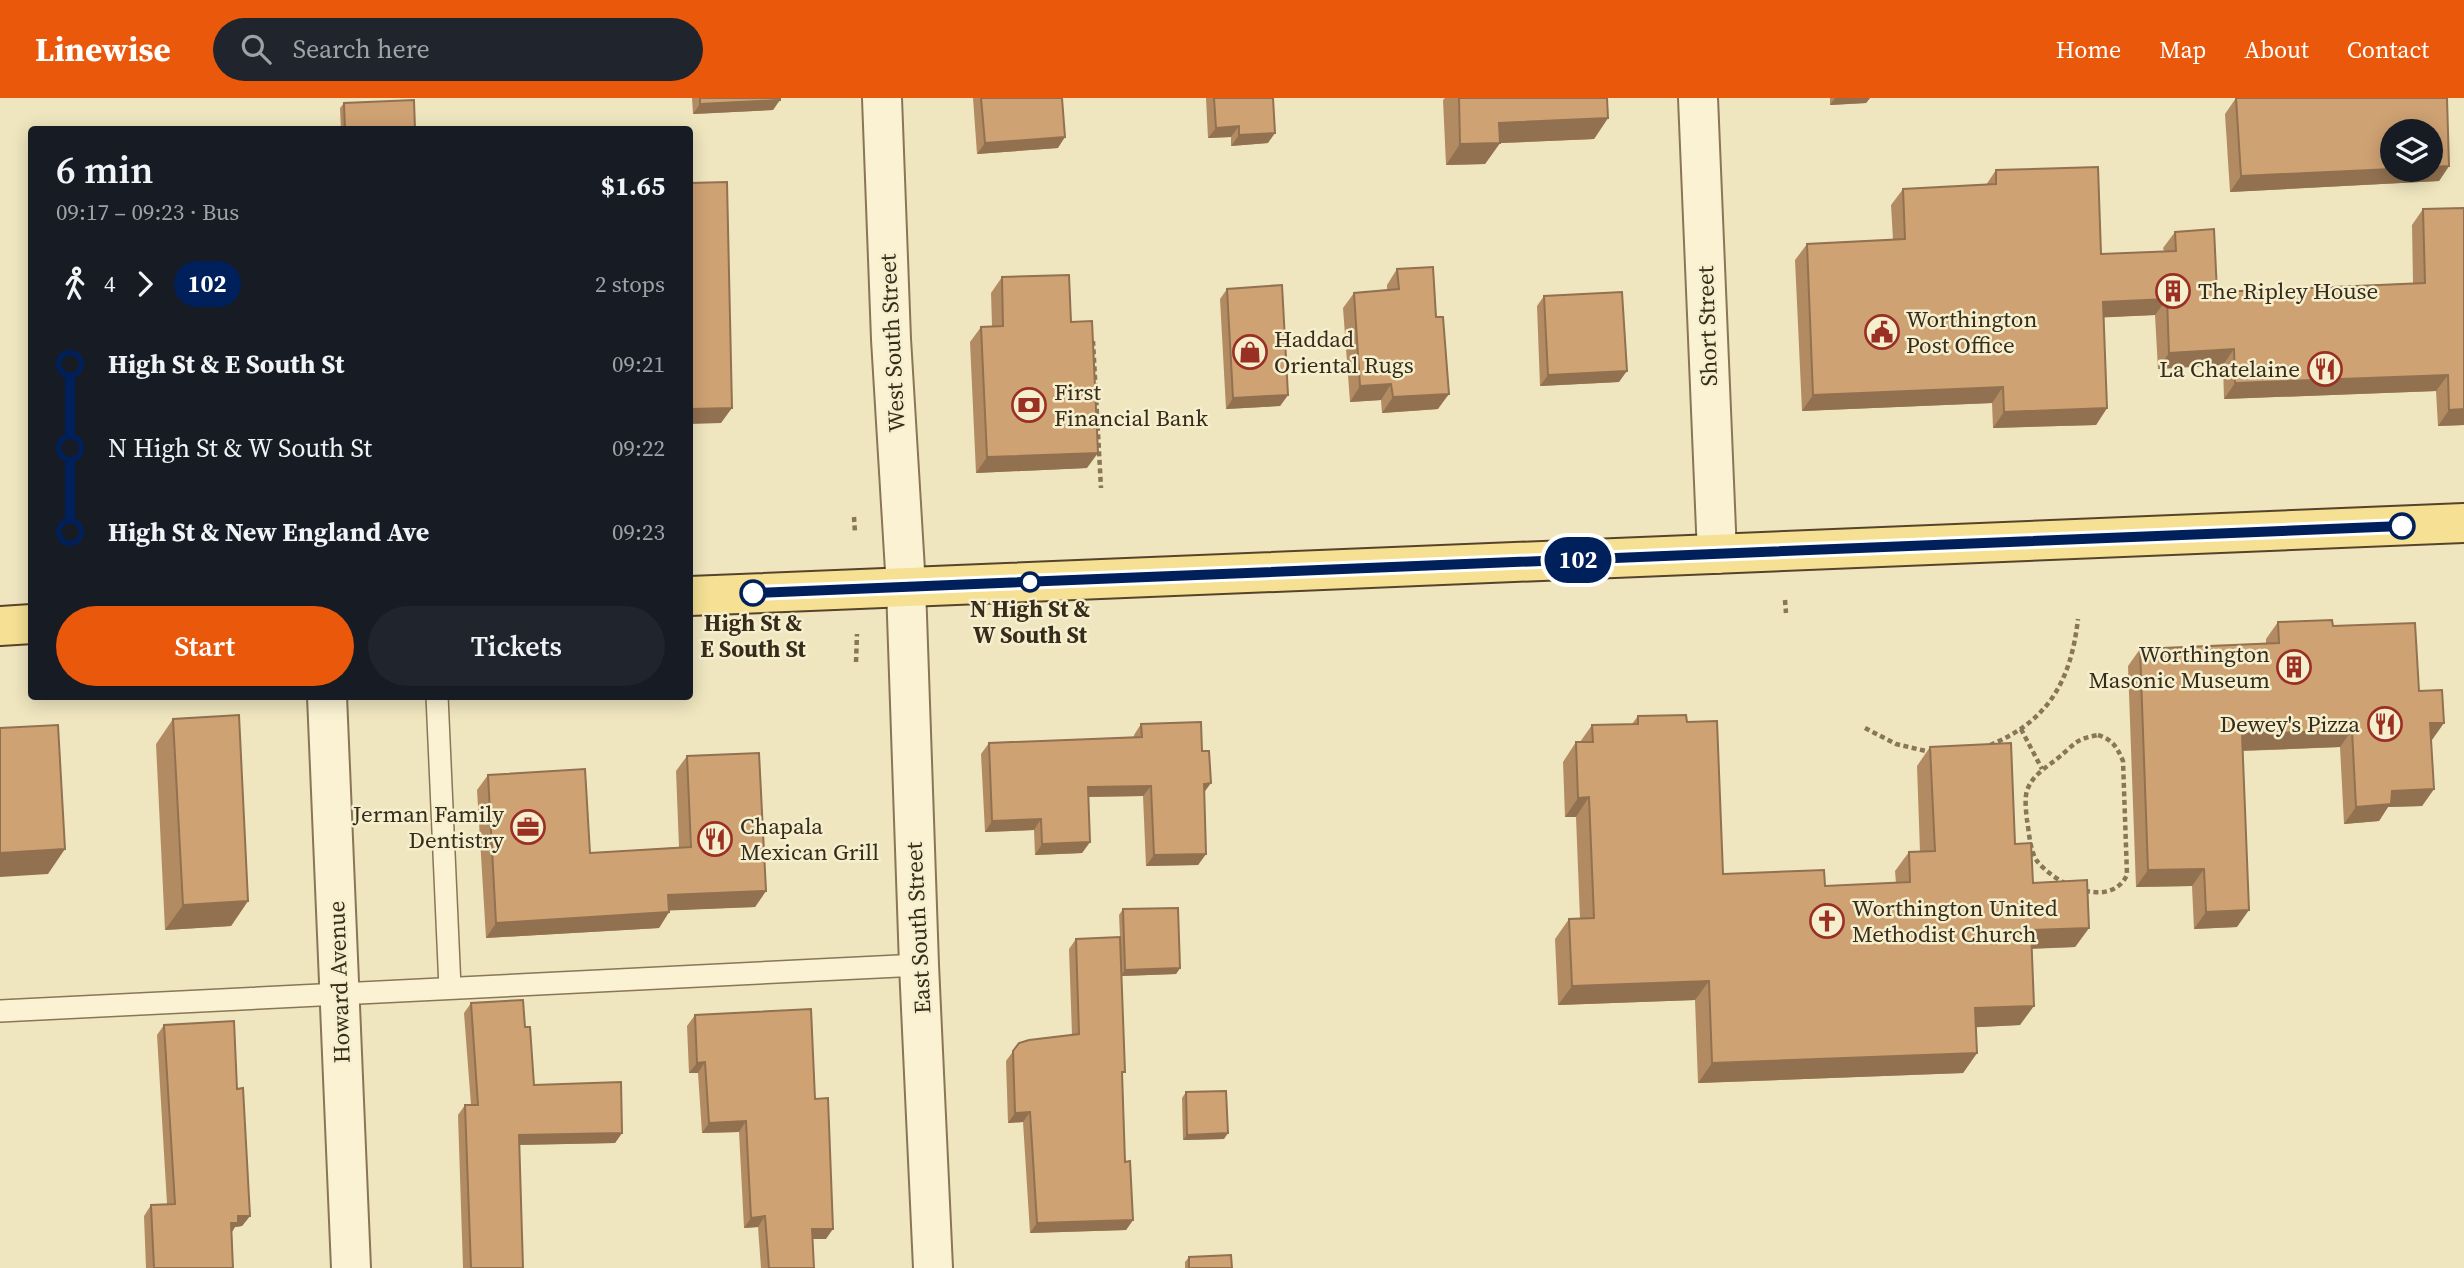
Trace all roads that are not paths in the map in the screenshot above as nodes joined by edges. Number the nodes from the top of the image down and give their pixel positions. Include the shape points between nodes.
1 (882, 98) edge
2 (1698, 98) edge
3 (2464, 523) edge
4 (1717, 554) junction
5 (905, 587) junction
6 (693, 596) edge
7 (28, 624) edge
8 (0, 626) edge
9 (327, 700) edge
10 (437, 700) edge
11 (919, 965) junction
12 (450, 988) junction
13 (339, 994) junction
14 (0, 1011) edge
15 (351, 1268) edge
16 (933, 1268) edge

1 - 5 street, West South Street
2 - 4 street, Short Street
3 - 4 main road
4 - 5 main road
5 - 6 main road
5 - 11 street, East South Street
7 - 8 main road
9 - 13 street, Howard Avenue
10 - 12 lane
11 - 12 lane
11 - 16 street, East South Street
12 - 13 lane
13 - 14 lane
13 - 15 street, Howard Avenue

